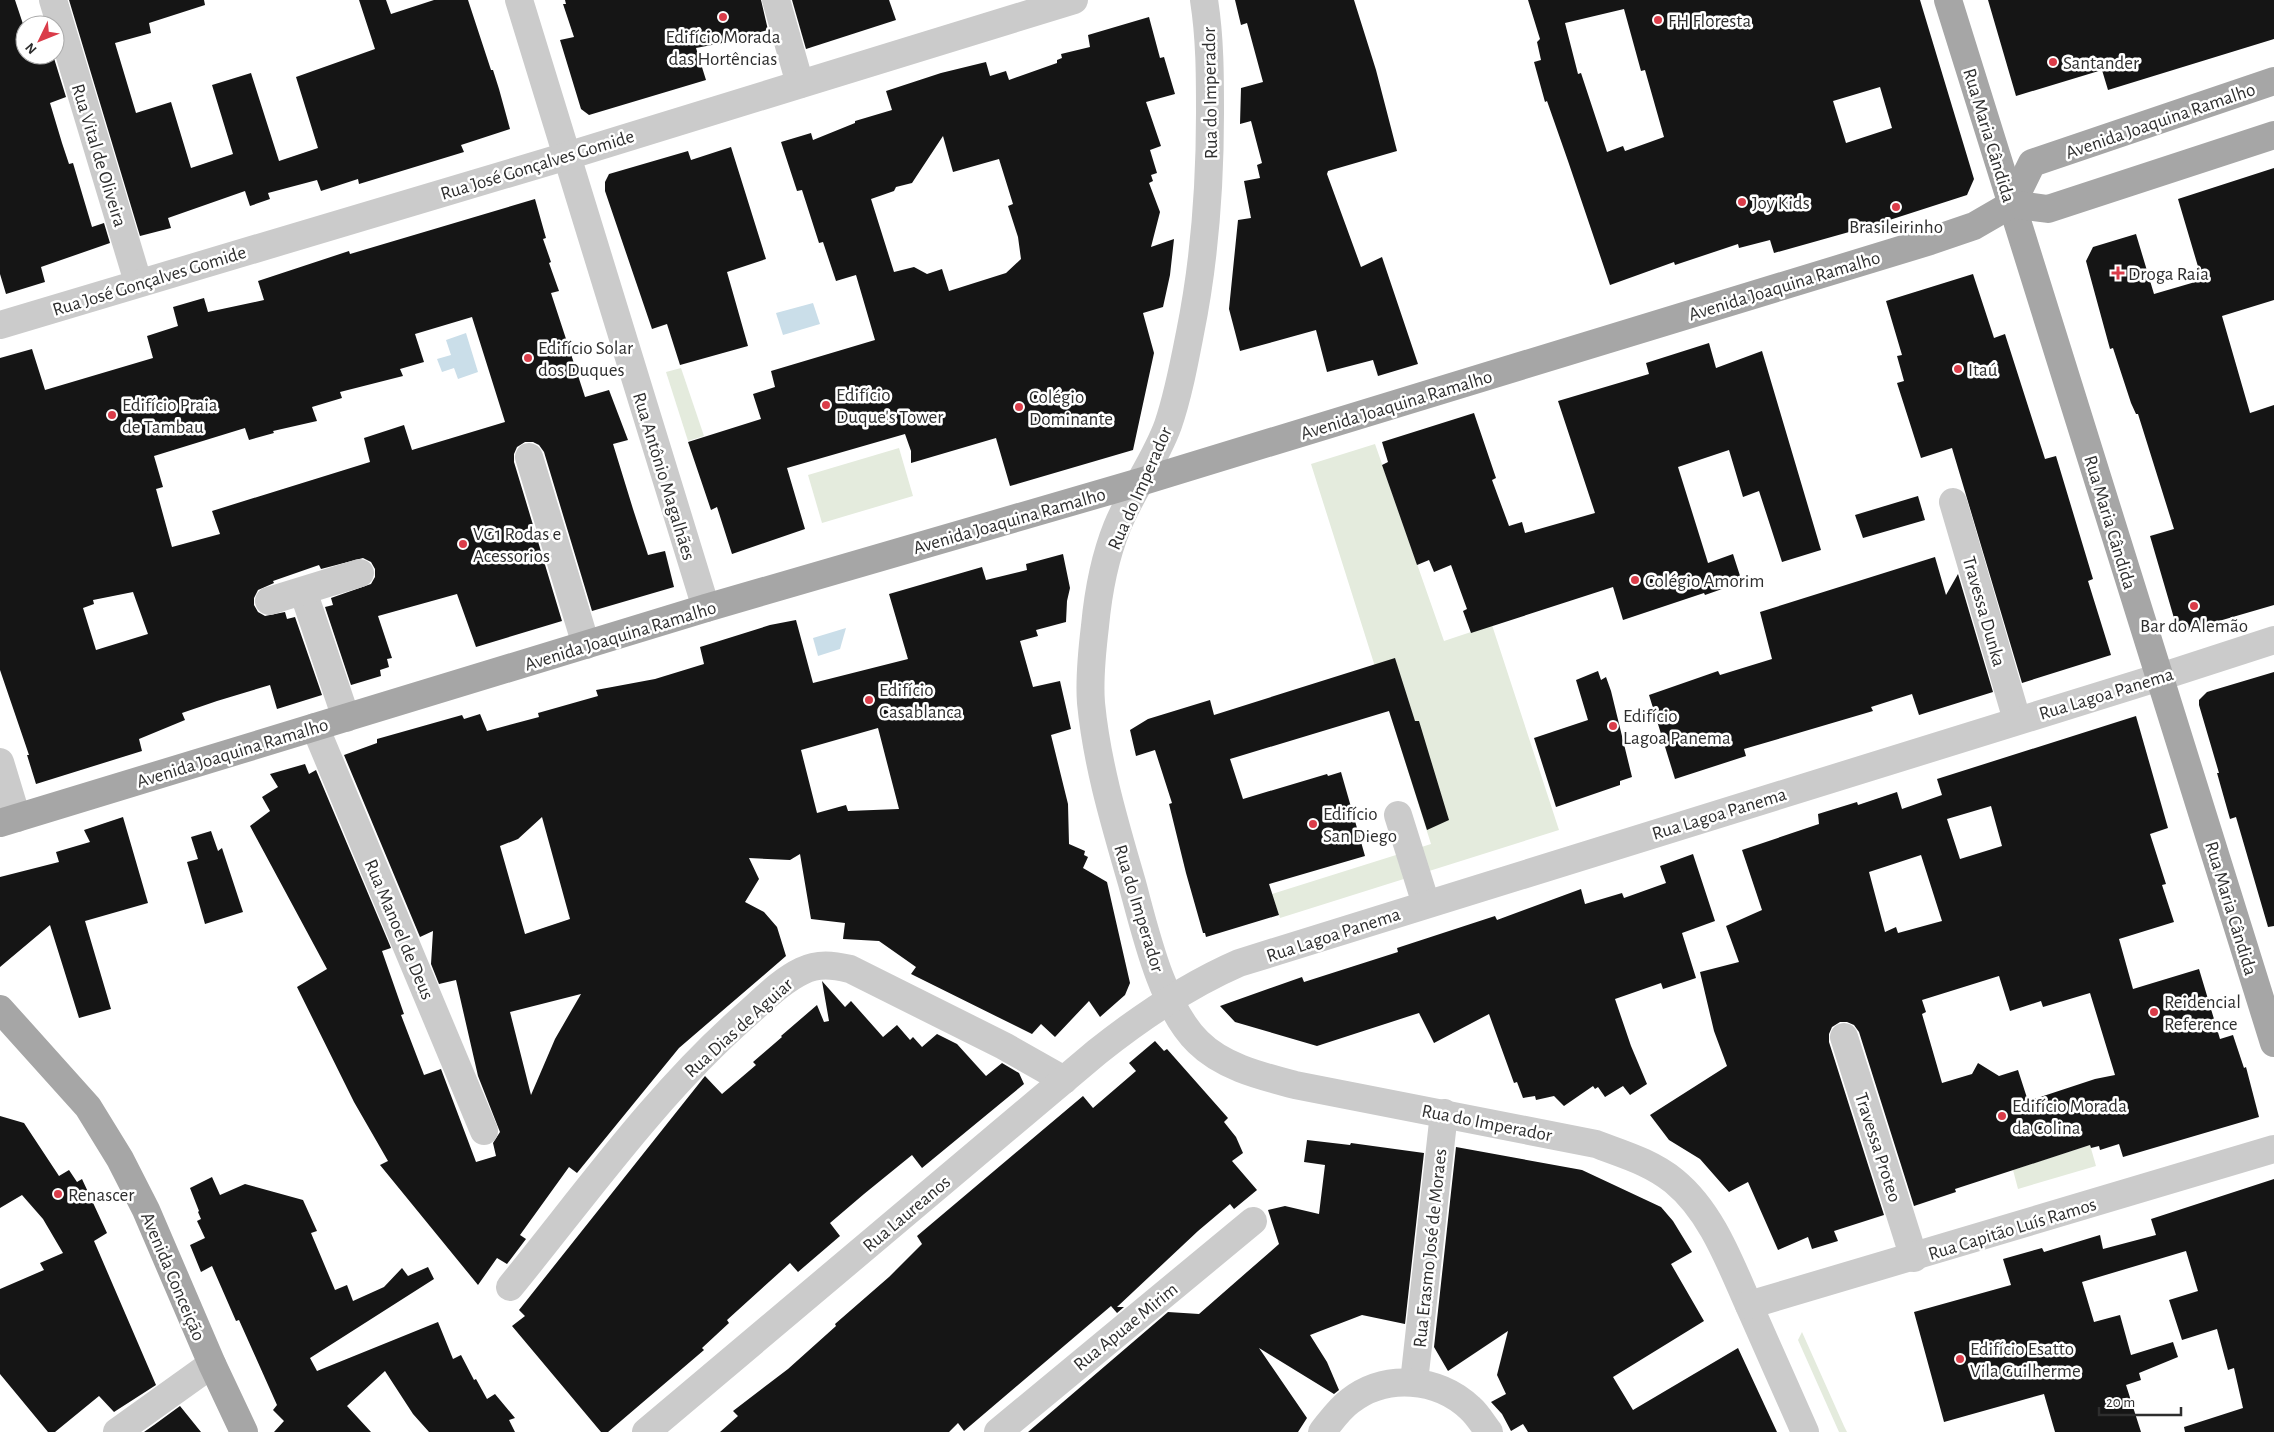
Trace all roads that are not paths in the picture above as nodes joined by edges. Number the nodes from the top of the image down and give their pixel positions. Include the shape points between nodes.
1 (53, 0) edge
2 (519, 0) edge
3 (776, 0) edge
4 (1074, 0) edge
5 (1204, 0) edge
6 (1948, 0) edge
7 (2274, 81) edge
8 (800, 84) junction
9 (2274, 135) edge
10 (567, 156) junction
11 (2012, 204) junction
12 (138, 282) junction
13 (0, 325) edge
14 (529, 457) dead end
15 (1140, 482) junction
16 (1953, 502) dead end
17 (360, 573) dead end
18 (303, 591) junction
19 (269, 602) dead end
20 (706, 608) junction
21 (2274, 640) edge
22 (586, 645) junction
23 (2160, 678) junction
24 (346, 718) junction
25 (2017, 720) junction
26 (316, 727) junction
27 (0, 762) edge
28 (1398, 815) dead end
29 (9, 821) edge
30 (1426, 904) junction
31 (1170, 999) junction
32 (0, 1009) edge
33 (1844, 1037) dead end
34 (2274, 1044) edge
35 (1064, 1080) junction
36 (1444, 1113) junction
37 (484, 1131) dead end
38 (2274, 1149) edge
39 (1253, 1221) dead end
40 (1914, 1258) junction
41 (510, 1287) dead end
42 (1749, 1305) junction
43 (212, 1364) junction
44 (1414, 1382) junction
45 (1335, 1426) edge
46 (117, 1432) edge
47 (244, 1432) edge
48 (646, 1432) edge
49 (998, 1432) edge
50 (1488, 1432) edge
51 (1805, 1432) edge

1 - 12 street, Rua Vital de Oliveira
2 - 10 street, Rua Antônio Magalhães
3 - 8 street
4 - 8 street, Rua José Gonçalves Gomide
5 - 15 street, Rua do Imperador via 1210,70 1206,242 1176,399 1167,427
6 - 11 main road, Rua Maria Cândida
7 - 11 main road, Avenida Joaquina Ramalho via 2032,163
8 - 10 street, Rua José Gonçalves Gomide
9 - 11 main road via 2048,209
10 - 12 street, Rua José Gonçalves Gomide
10 - 20 street, Rua Antônio Magalhães
11 - 15 main road, Avenida Joaquina Ramalho via 1974,226 1930,241
11 - 23 main road, Rua Maria Cândida
12 - 13 street, Rua José Gonçalves Gomide
14 - 22 street
15 - 20 main road, Avenida Joaquina Ramalho
15 - 31 street, Rua do Imperador via 1116,529 1108,556 1095,621 1091,699 1096,745 1107,796 1147,937
16 - 25 street, Travessa Dunka
17 - 18 street
18 - 19 street
18 - 24 street
20 - 22 main road, Avenida Joaquina Ramalho
21 - 23 street, Rua Lagoa Panema
22 - 24 main road, Avenida Joaquina Ramalho
23 - 25 street, Rua Lagoa Panema
23 - 34 main road, Rua Maria Cândida
24 - 26 main road, Avenida Joaquina Ramalho
25 - 30 street, Rua Lagoa Panema
26 - 29 main road, Avenida Joaquina Ramalho
26 - 37 street, Rua Manoel de Deus
27 - 29 street
28 - 30 street
30 - 31 street, Rua Lagoa Panema via 1239,963
31 - 35 street, Rua Laureanos
31 - 36 street, Rua do Imperador via 1197,1042 1250,1073 1295,1085
32 - 43 main road, Avenida Conceição via 88,1107 120,1159 146,1210
33 - 40 street, Travessa Proteo
35 - 41 street, Rua Dias de Aguiar via 1004,1046 850,969 817,965 801,971 777,988 695,1063
35 - 48 street, Rua Laureanos
36 - 42 street, Rua do Imperador via 1596,1144 1643,1162 1674,1181 1713,1228
36 - 44 street, Rua Erasmo José de Moraes
38 - 40 street, Rua Capitão Luís Ramos
39 - 49 street, Rua Apuae Mirim
40 - 42 street, Rua Capitão Luís Ramos
42 - 51 street, Rua do Imperador
43 - 46 street
43 - 47 main road, Avenida Conceição
44 - 45 street via 1374,1388 1352,1400
44 - 50 street via 1444,1390 1471,1408

